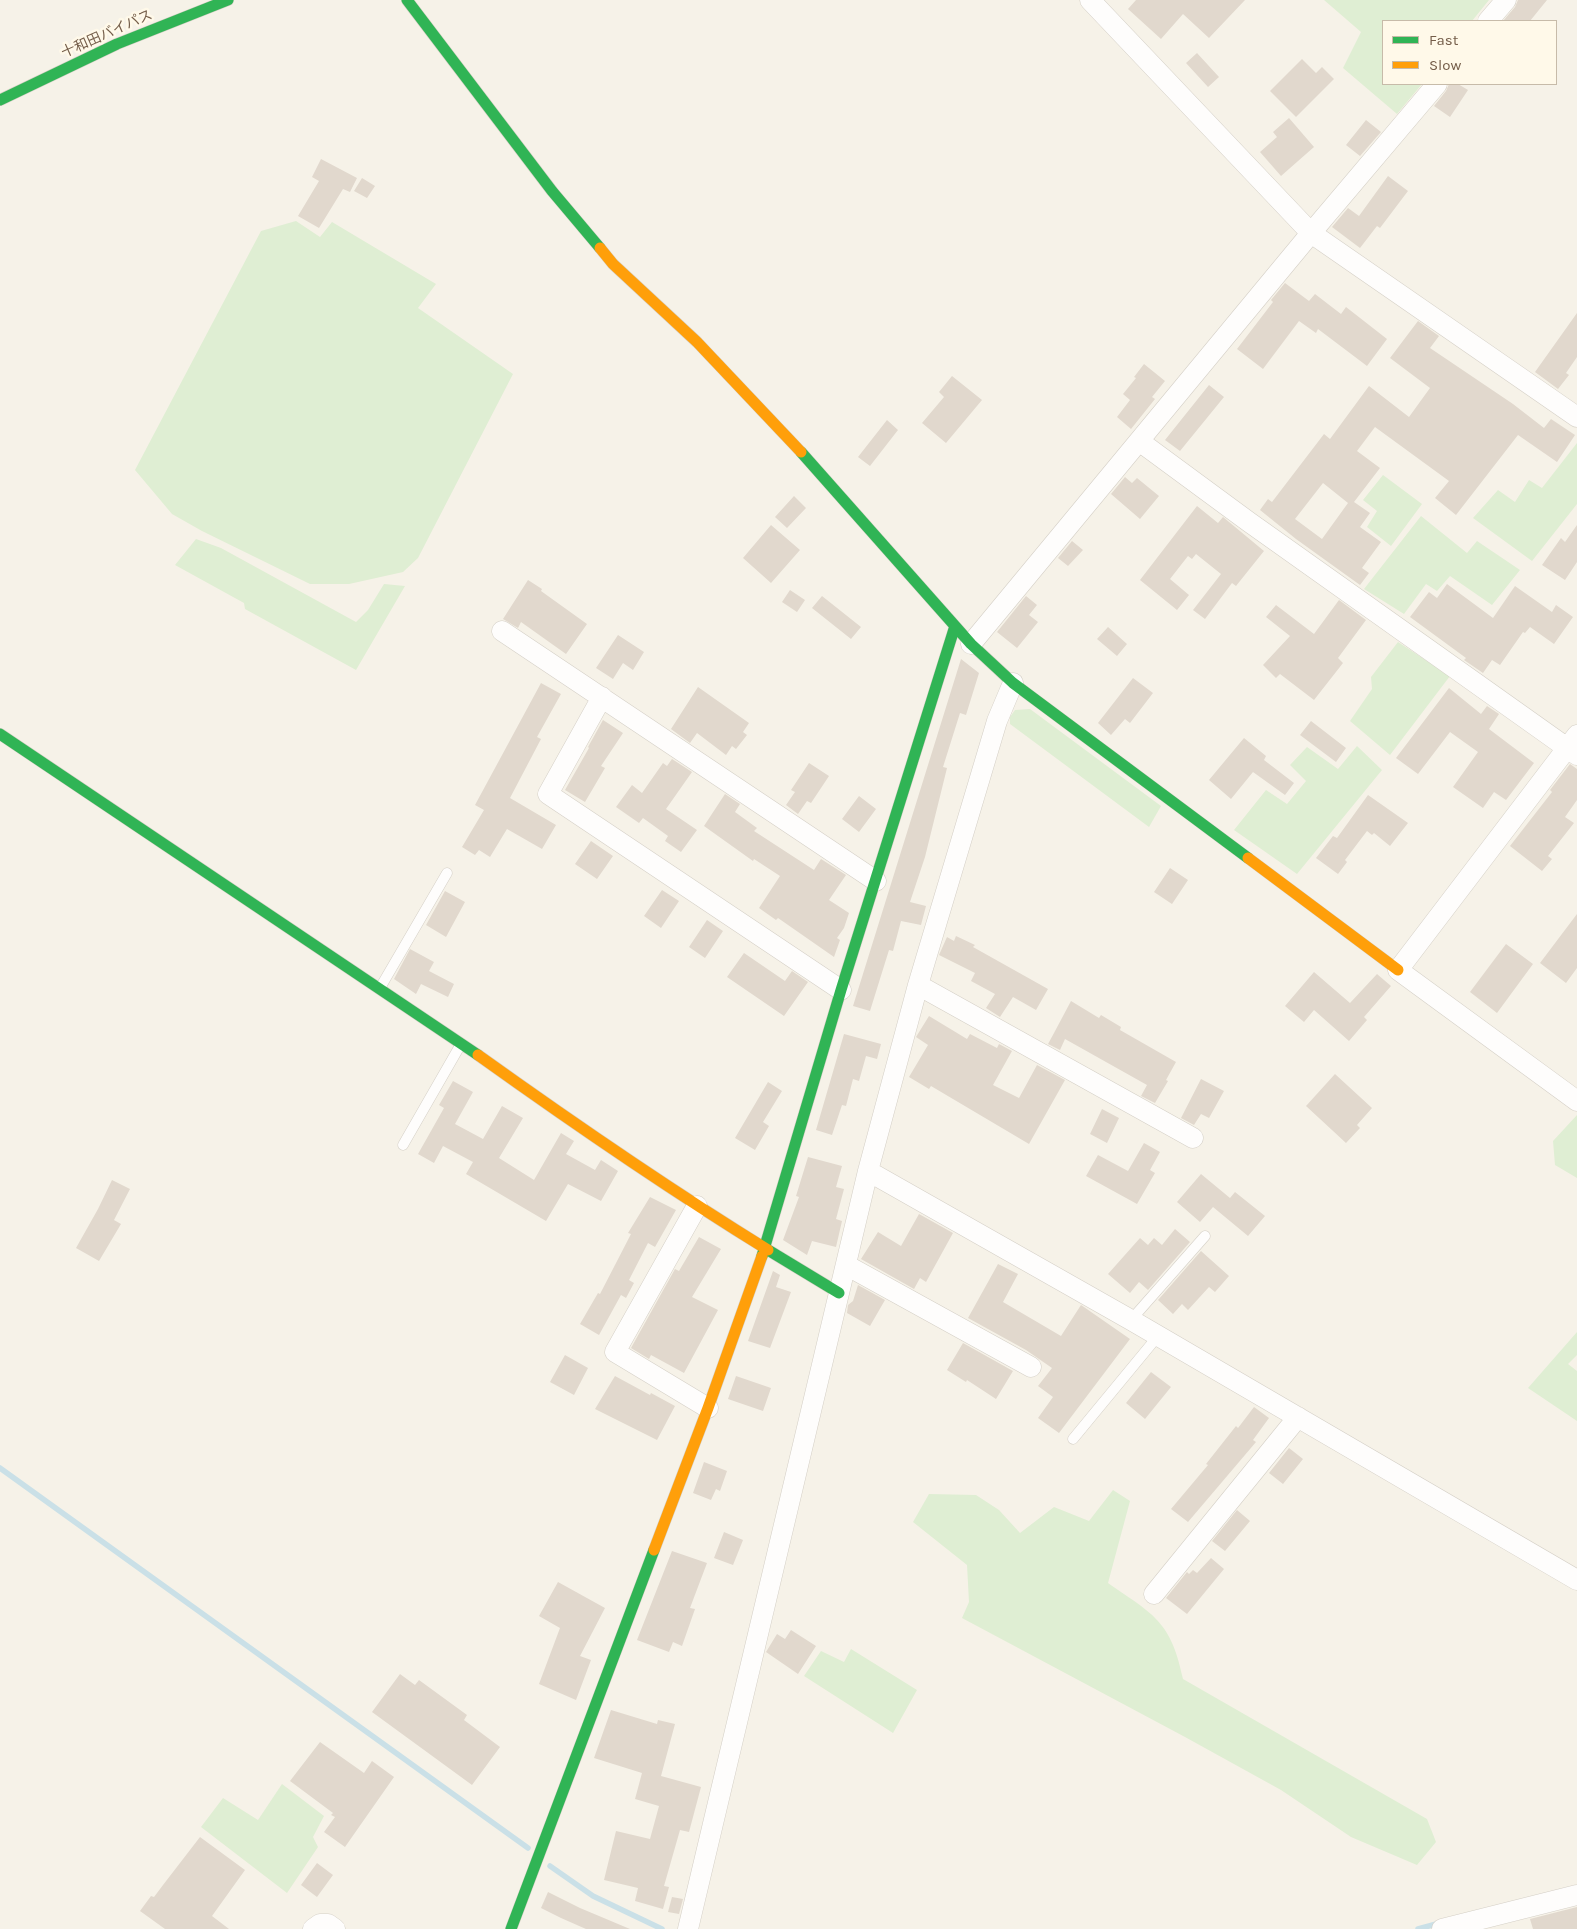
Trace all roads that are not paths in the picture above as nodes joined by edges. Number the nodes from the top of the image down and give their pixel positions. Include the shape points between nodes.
1 (228, 0) edge
2 (408, 0) edge
3 (1090, 0) edge
4 (1506, 0) edge
5 (1489, 20) edge
6 (1436, 85) edge
7 (0, 100) edge
8 (1311, 232) junction
9 (1577, 417) edge
10 (1139, 441) junction
11 (955, 626) junction
12 (502, 632) dead end
13 (971, 644) junction
14 (1013, 683) junction
15 (602, 697) junction
16 (0, 734) edge
17 (1574, 746) edge
18 (447, 873) dead end
19 (876, 881) junction
20 (1398, 970) junction
21 (918, 985) junction
22 (380, 989) junction
23 (841, 990) junction
24 (461, 1043) junction
25 (1577, 1100) edge
26 (1193, 1138) dead end
27 (403, 1145) dead end
28 (868, 1171) junction
29 (697, 1206) junction
30 (1205, 1236) dead end
31 (765, 1246) junction
32 (846, 1265) junction
33 (839, 1293) junction
34 (1131, 1320) junction
35 (1158, 1336) junction
36 (1031, 1368) dead end
37 (708, 1408) junction
38 (1298, 1418) junction
39 (1073, 1440) dead end
40 (1577, 1580) edge
41 (1154, 1594) dead end
42 (1577, 1895) edge
43 (692, 1928) edge
44 (313, 1929) edge
45 (335, 1929) edge
46 (511, 1929) edge
47 (1442, 1929) edge

1 - 7 main road, 十和田バイパス via 118,44
2 - 11 main road via 552,191 613,264 697,342 826,479
3 - 8 street
4 - 5 street
6 - 8 street
8 - 9 street
8 - 10 street
10 - 13 street
10 - 17 street via 1249,522
11 - 13 main road
11 - 19 main road
12 - 15 street
13 - 14 main road
14 - 20 main road
14 - 21 street via 997,721
15 - 19 street
15 - 23 street via 548,794
16 - 22 main road
17 - 20 street
18 - 22 lane
19 - 23 main road
20 - 25 street
21 - 26 street
21 - 28 street
22 - 24 main road
23 - 31 main road
24 - 27 lane
24 - 29 main road
28 - 32 street
28 - 34 street
29 - 31 main road
29 - 37 street via 615,1352
30 - 34 lane
31 - 33 main road
31 - 37 main road
32 - 33 street
32 - 36 street
33 - 43 street
34 - 35 street
35 - 38 street
35 - 39 lane
37 - 46 main road
38 - 40 street
38 - 41 street
42 - 47 street
44 - 45 street via 320,1924 328,1924

